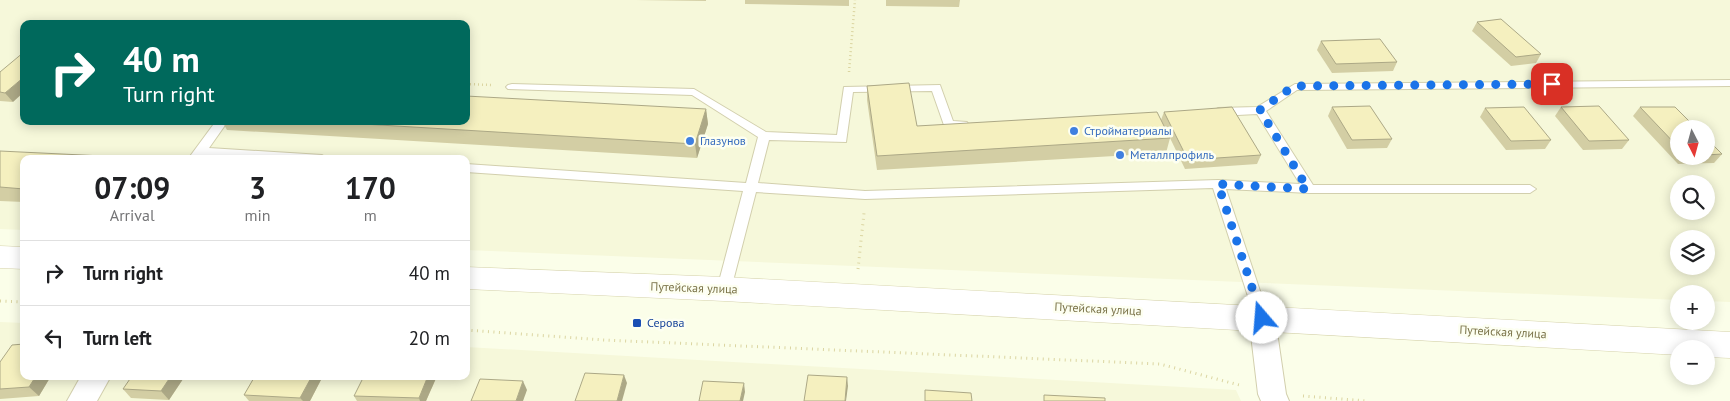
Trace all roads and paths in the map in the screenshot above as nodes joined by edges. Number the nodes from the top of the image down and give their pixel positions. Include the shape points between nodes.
1 (855, 0) edge
2 (1730, 83) edge
3 (512, 87) dead end
4 (848, 89) junction
5 (1260, 110) junction
6 (1202, 113) edge
7 (978, 124) edge
8 (219, 125) edge
9 (764, 136) junction
10 (196, 155) edge
11 (470, 168) edge
12 (1218, 184) junction
13 (752, 187) junction
14 (1308, 189) junction
15 (1530, 189) dead end
16 (865, 195) junction
17 (0, 257) edge
18 (20, 258) edge
19 (858, 275) dead end
20 (470, 278) edge
21 (724, 289) junction
22 (0, 301) edge
23 (20, 302) edge
24 (1262, 318) junction
25 (470, 330) edge
26 (1730, 345) edge
27 (94, 380) edge
28 (1273, 397) edge
29 (81, 401) edge
30 (1367, 401) edge

1 - 4 path
2 - 5 lane via 1294,86
3 - 9 lane via 694,92
4 - 7 lane via 936,87 949,125
4 - 9 lane via 842,139
5 - 6 lane
5 - 14 lane
8 - 10 lane
9 - 13 lane
11 - 13 lane
12 - 14 lane
12 - 16 lane
12 - 24 lane
13 - 16 lane
13 - 21 lane
14 - 15 lane
16 - 19 path
17 - 18 main road
20 - 21 main road, Путейская улица
21 - 24 main road, Путейская улица
22 - 23 path
24 - 26 main road, Путейская улица
24 - 28 street
25 - 28 path via 614,340 1160,364
27 - 29 street
28 - 30 path

